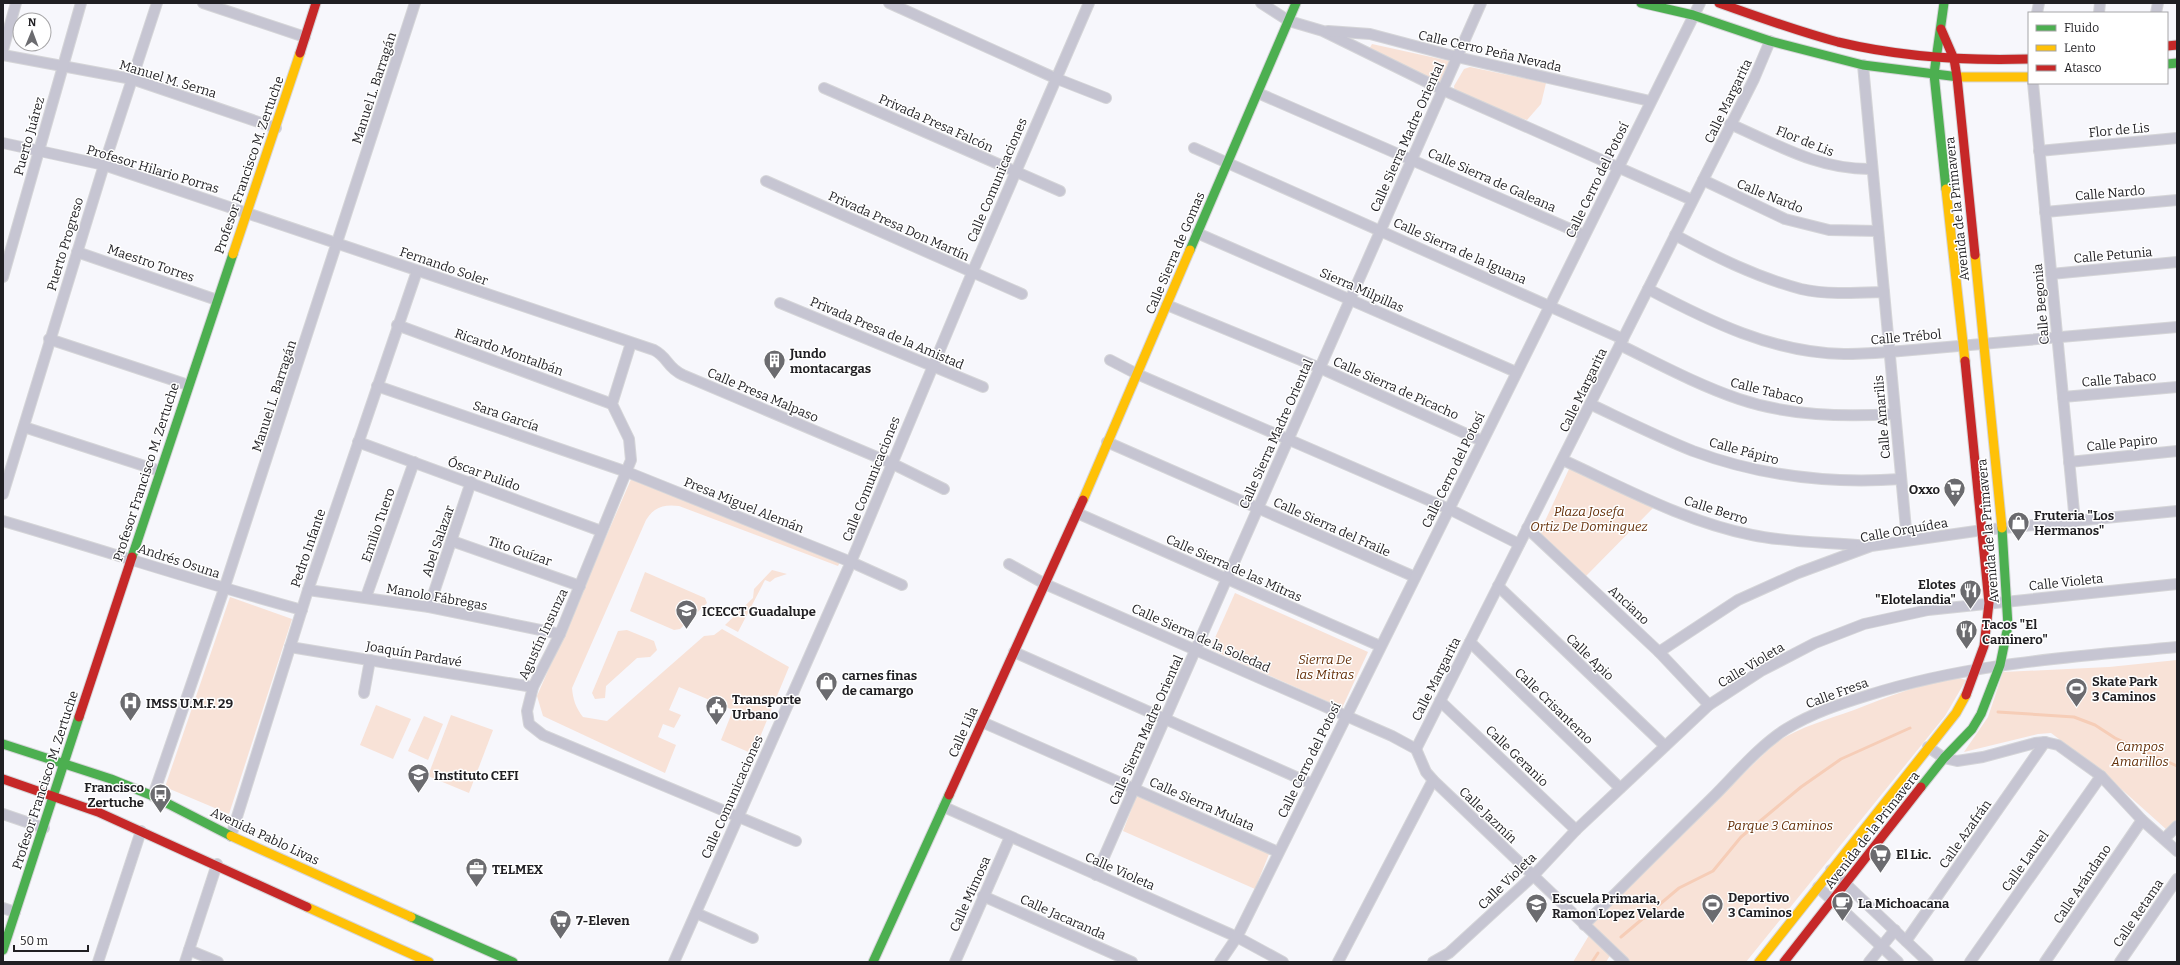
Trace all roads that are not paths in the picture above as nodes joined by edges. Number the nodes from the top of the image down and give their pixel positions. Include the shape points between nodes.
1 (16, 3) edge
2 (81, 3) edge
3 (157, 3) edge
4 (202, 3) edge
5 (316, 3) edge
6 (415, 3) edge
7 (889, 3) edge
8 (1089, 3) edge
9 (1261, 3) edge
10 (1296, 3) edge
11 (1481, 3) edge
12 (1641, 3) edge
13 (1700, 3) edge
14 (1719, 3) edge
15 (1944, 3) edge
16 (1693, 15) junction
17 (1289, 21) junction
18 (1941, 29) junction
19 (1323, 31) junction
20 (305, 37) junction
21 (1770, 41) junction
22 (3, 50) edge
23 (3, 55) edge
24 (1457, 57) junction
25 (1934, 57) junction
26 (1954, 59) junction
27 (2028, 59) edge
28 (1863, 65) junction
29 (62, 66) junction
30 (1934, 74) junction
31 (1957, 77) junction
32 (2028, 77) edge
33 (1055, 78) junction
34 (132, 79) junction
35 (2033, 84) edge
36 (824, 88) dead end
37 (1442, 90) junction
38 (1258, 93) junction
39 (1106, 98) dead end
40 (1650, 102) junction
41 (1730, 124) junction
42 (276, 128) junction
43 (2177, 138) edge
44 (3, 143) edge
45 (1194, 148) dead end
46 (2039, 150) junction
47 (39, 151) junction
48 (1412, 159) junction
49 (1227, 163) junction
50 (104, 164) junction
51 (1618, 166) junction
52 (1872, 169) junction
53 (1015, 171) junction
54 (1703, 180) junction
55 (766, 182) dead end
56 (1060, 190) dead end
57 (1692, 200) junction
58 (2177, 200) edge
59 (2045, 212) junction
60 (247, 213) junction
61 (1380, 231) junction
62 (1878, 231) junction
63 (1197, 233) junction
64 (1584, 235) junction
65 (1675, 235) junction
66 (338, 243) junction
67 (77, 252) junction
68 (2177, 262) edge
69 (417, 271) junction
70 (972, 273) junction
71 (2051, 274) junction
72 (3, 277) edge
73 (1648, 289) junction
74 (1884, 292) junction
75 (1022, 294) dead end
76 (1350, 299) junction
77 (217, 300) junction
78 (780, 303) dead end
79 (1167, 305) junction
80 (1550, 305) junction
81 (397, 325) junction
82 (2177, 327) edge
83 (2057, 337) junction
84 (49, 339) junction
85 (1621, 342) junction
86 (631, 343) junction
87 (1984, 344) junction
88 (1963, 346) junction
89 (1889, 352) junction
90 (1110, 360) dead end
91 (932, 367) junction
92 (1320, 368) junction
93 (1516, 372) junction
94 (1137, 374) junction
95 (188, 385) junction
96 (377, 386) junction
97 (983, 387) dead end
98 (2177, 387) edge
99 (2063, 397) junction
100 (612, 404) junction
101 (1590, 404) junction
102 (1895, 414) junction
103 (24, 427) junction
104 (1288, 438) junction
105 (1482, 441) junction
106 (358, 442) junction
107 (1108, 442) junction
108 (2177, 451) edge
109 (1563, 460) junction
110 (414, 462) junction
111 (2069, 462) junction
112 (891, 463) junction
113 (160, 471) junction
114 (627, 472) junction
115 (1901, 479) junction
116 (471, 482) junction
117 (944, 489) dead end
118 (3, 494) edge
119 (1258, 508) junction
120 (1449, 509) junction
121 (2177, 511) edge
122 (1077, 514) junction
123 (3, 521) edge
124 (2075, 522) junction
125 (1527, 528) junction
126 (2002, 528) junction
127 (1983, 530) junction
128 (601, 531) junction
129 (1907, 540) junction
130 (452, 541) junction
131 (1519, 544) junction
132 (1871, 546) junction
133 (132, 559) junction
134 (851, 562) junction
135 (1009, 564) dead end
136 (1415, 577) junction
137 (1227, 578) junction
138 (1045, 584) junction
139 (2177, 584) edge
140 (902, 585) dead end
141 (580, 586) junction
142 (1498, 586) junction
143 (224, 589) junction
144 (308, 590) junction
145 (366, 597) junction
146 (2007, 602) junction
147 (1989, 603) junction
148 (429, 607) junction
149 (302, 610) junction
150 (560, 634) junction
151 (1470, 642) junction
152 (1380, 646) junction
153 (290, 647) junction
154 (2177, 647) edge
155 (1195, 649) junction
156 (1014, 652) junction
157 (1659, 652) junction
158 (370, 660) junction
159 (2000, 665) junction
160 (1978, 668) junction
161 (533, 688) junction
162 (364, 693) dead end
163 (1440, 701) junction
164 (1709, 705) junction
165 (1346, 716) junction
166 (1164, 720) junction
167 (982, 722) junction
168 (2045, 742) junction
169 (3, 744) edge
170 (1665, 746) junction
171 (1928, 747) junction
172 (1416, 749) junction
173 (1944, 758) junction
174 (64, 763) junction
175 (2101, 776) junction
176 (3, 779) edge
177 (1433, 780) junction
178 (1312, 784) junction
179 (1134, 788) junction
180 (1620, 788) junction
181 (54, 796) junction
182 (153, 796) junction
183 (944, 807) junction
184 (3, 814) edge
185 (737, 816) junction
186 (2142, 820) junction
187 (2177, 826) edge
188 (44, 828) junction
189 (1576, 830) junction
190 (141, 831) junction
191 (231, 836) junction
192 (1010, 837) junction
193 (2164, 839) junction
194 (796, 841) dead end
195 (2177, 851) edge
196 (1278, 852) junction
197 (217, 864) junction
198 (1831, 870) junction
199 (1096, 875) junction
200 (1533, 876) junction
201 (2177, 879) edge
202 (1846, 884) junction
203 (1818, 886) junction
204 (983, 896) junction
205 (1834, 901) junction
206 (3, 908) edge
207 (15, 912) junction
208 (696, 913) junction
209 (1584, 924) junction
210 (1895, 930) junction
211 (1237, 937) junction
212 (753, 938) dead end
213 (1906, 941) junction
214 (1881, 946) junction
215 (3, 950) edge
216 (189, 950) junction
217 (1223, 961) edge
218 (98, 962) edge
219 (185, 962) edge
220 (218, 962) edge
221 (429, 962) edge
222 (513, 962) edge
223 (674, 962) edge
224 (873, 962) edge
225 (955, 962) edge
226 (1132, 962) edge
227 (1283, 962) edge
228 (1338, 962) edge
229 (1433, 962) edge
230 (1624, 962) edge
231 (1759, 962) edge
232 (1784, 962) edge
233 (1869, 962) edge
234 (1898, 962) edge
235 (1928, 962) edge
236 (1970, 962) edge
237 (2045, 962) edge
238 (2120, 962) edge

1 - 22 street
2 - 29 street, Puerto Juárez
3 - 34 street, Puerto Progreso
4 - 20 street
5 - 20 street, Profesor Francisco M. Zertuche
6 - 66 street, Manuel L. Barragán
7 - 33 street
8 - 33 street, Calle Comunicaciones
9 - 17 street
10 - 17 street, Calle Sierra de Gomas
11 - 24 street, Calle Sierra Madre Oriental
12 - 16 street
13 - 16 street, Calle Cerro del Potosí
14 - 25 street via 1775,24 1820,37
15 - 18 street, Avenida de la Primavera
16 - 21 street
16 - 40 street, Calle Cerro del Potosí
17 - 19 street
17 - 38 street, Calle Sierra de Gomas
18 - 25 street, Avenida de la Primavera
18 - 26 street, Avenida de la Primavera
19 - 24 street, Calle Cerro Peña Nevada via 1370,34
19 - 37 street
20 - 42 street, Profesor Francisco M. Zertuche
21 - 28 street
21 - 41 street, Calle Margarita via 1754,79
23 - 29 street, Manuel M. Serna
24 - 37 street, Calle Sierra Madre Oriental
24 - 40 street, Calle Cerro Peña Nevada
25 - 26 street
25 - 30 street, Avenida de la Primavera
26 - 27 street
26 - 31 street, Avenida de la Primavera
28 - 30 street
28 - 52 street, Calle Amarilis
29 - 34 street, Manuel M. Serna
29 - 47 street, Puerto Juárez
30 - 31 street
30 - 88 street, Avenida de la Primavera
31 - 32 street
31 - 87 street, Avenida de la Primavera
33 - 39 street
33 - 53 street, Calle Comunicaciones
34 - 42 street, Manuel M. Serna
34 - 50 street, Puerto Progreso
35 - 46 street, Calle Begonia
36 - 53 street, Privada Presa Falcón
37 - 48 street, Calle Sierra Madre Oriental
37 - 51 street
38 - 48 street, Calle Sierra de Galeana
38 - 49 street, Calle Sierra de Gomas
40 - 51 street, Calle Cerro del Potosí
41 - 52 street, Flor de Lis via 1819,163 1845,168
41 - 54 street, Calle Margarita
42 - 60 street, Profesor Francisco M. Zertuche
43 - 46 street, Flor de Lis
44 - 47 street, Profesor Hilario Porras
45 - 49 street, Calle Sierra de la Iguana
46 - 59 street, Calle Begonia
47 - 50 street, Profesor Hilario Porras
47 - 72 street, Puerto Juárez
48 - 61 street, Calle Sierra Madre Oriental
48 - 64 street, Calle Sierra de Galeana
49 - 61 street, Calle Sierra de la Iguana
49 - 63 street, Calle Sierra de Gomas
50 - 60 street, Profesor Hilario Porras
50 - 67 street, Puerto Progreso
51 - 57 street
51 - 64 street, Calle Cerro del Potosí
52 - 62 street, Calle Amarilis
53 - 56 street, Privada Presa Falcón
53 - 70 street, Calle Comunicaciones
54 - 57 street, Calle Margarita
54 - 62 street, Calle Nardo via 1785,219 1829,230
55 - 70 street, Privada Presa Don Martín
57 - 65 street, Calle Margarita
58 - 59 street, Calle Nardo
59 - 71 street, Calle Begonia
60 - 66 street, Fernando Soler
60 - 77 street, Profesor Francisco M. Zertuche
61 - 76 street, Calle Sierra Madre Oriental
61 - 80 street, Calle Sierra de la Iguana
62 - 74 street, Calle Amarilis
63 - 76 street, Sierra Milpillas
63 - 79 street, Calle Sierra de Gomas
64 - 80 street, Calle Cerro del Potosí
65 - 73 street, Calle Margarita
65 - 74 street via 1752,273 1802,289 1834,293
66 - 69 street, Fernando Soler
66 - 143 street, Manuel L. Barragán
67 - 77 street, Maestro Torres
67 - 84 street, Puerto Progreso
68 - 71 street, Calle Petunia
69 - 81 street, Pedro Infante
69 - 86 street, Fernando Soler
70 - 75 street, Privada Presa Don Martín
70 - 91 street, Calle Comunicaciones
71 - 83 street, Calle Begonia
73 - 85 street, Calle Margarita
73 - 89 street, Calle Trébol via 1709,320 1777,344 1800,350 1843,354
74 - 89 street, Calle Amarilis
76 - 92 street, Calle Sierra Madre Oriental
76 - 93 street, Sierra Milpillas
77 - 95 street, Profesor Francisco M. Zertuche
78 - 91 street, Privada Presa de la Amistad
79 - 92 street, Calle Sierra de Picacho
79 - 94 street, Calle Sierra de Gomas
80 - 85 street, Calle Tabaco
80 - 93 street, Calle Cerro del Potosí
81 - 96 street, Pedro Infante
81 - 100 street, Ricardo Montalbán
82 - 83 street, Calle Trébol
83 - 87 street, Calle Trébol
83 - 99 street, Calle Begonia
84 - 95 street
84 - 103 street, Puerto Progreso
85 - 101 street, Calle Margarita
85 - 102 street, Calle Tabaco via 1717,391 1741,400 1790,411 1834,416
86 - 100 street
86 - 112 street, Calle Presa Malpaso via 660,353 665,357 669,367 683,375
87 - 88 street, Calle Trébol
87 - 126 street, Avenida de la Primavera
88 - 89 street, Calle Trébol
88 - 127 street, Avenida de la Primavera
89 - 102 street, Calle Amarilis
90 - 94 street
91 - 97 street, Privada Presa de la Amistad
91 - 112 street, Calle Comunicaciones
92 - 104 street, Calle Sierra Madre Oriental
92 - 105 street, Calle Sierra de Picacho
93 - 105 street, Calle Cerro del Potosí
94 - 104 street
94 - 107 street, Calle Sierra de Gomas
95 - 113 street, Profesor Francisco M. Zertuche
96 - 106 street, Pedro Infante
96 - 114 street, Sara García
98 - 99 street, Calle Tabaco
99 - 111 street, Calle Begonia
100 - 114 street, Agustín Insunza via 629,439 632,453
101 - 109 street, Calle Margarita
101 - 115 street, Calle Pápiro via 1693,451 1752,469 1834,480
102 - 115 street, Calle Amarilis
103 - 113 street
103 - 118 street, Puerto Progreso
104 - 119 street, Calle Sierra Madre Oriental
104 - 120 street
105 - 120 street, Calle Cerro del Potosí
106 - 110 street, Óscar Pulido
106 - 144 street, Pedro Infante
107 - 119 street, Calle Sierra del Fraile
107 - 122 street, Calle Sierra de Gomas
108 - 111 street, Calle Papiro
109 - 125 street, Calle Margarita
109 - 132 street, Calle Berro via 1708,523 1746,534
110 - 116 street, Óscar Pulido
110 - 145 street, Emilio Tuero
111 - 124 street, Calle Begonia
112 - 117 street, Calle Presa Malpaso
112 - 134 street, Calle Comunicaciones
113 - 133 street, Profesor Francisco M. Zertuche
114 - 128 street, Agustín Insunza
114 - 134 street, Presa Miguel Alemán
115 - 129 street, Calle Amarilis
116 - 128 street, Óscar Pulido
116 - 130 street, Abel Salazar
119 - 136 street, Calle Sierra del Fraile
119 - 137 street, Calle Sierra Madre Oriental
120 - 131 street
120 - 136 street, Calle Cerro del Potosí
121 - 124 street, Calle Orquídea
122 - 137 street, Calle Sierra de las Mitras
122 - 138 street, Calle Lila
123 - 133 street, Andrés Osuna
124 - 126 street, Calle Orquídea
125 - 131 street, Calle Margarita
125 - 157 street, Anciano
126 - 127 street, Calle Orquídea
126 - 146 street, Avenida de la Primavera
127 - 129 street, Calle Orquídea
127 - 147 street, Avenida de la Primavera
128 - 141 street, Agustín Insunza
129 - 132 street, Calle Orquídea
130 - 141 street, Tito Guízar
130 - 148 street, Abel Salazar
131 - 142 street, Calle Margarita
132 - 157 street, Calle Orquídea via 1798,573 1738,600
133 - 143 street, Andrés Osuna
133 - 174 street, Profesor Francisco M. Zertuche
134 - 140 street, Presa Miguel Alemán
134 - 185 street, Calle Comunicaciones
135 - 138 street, Calle Sierra de la Soledad
136 - 152 street, Calle Cerro del Potosí
137 - 152 street, Calle Sierra de las Mitras
137 - 155 street, Calle Sierra Madre Oriental
138 - 155 street, Calle Sierra de la Soledad
138 - 156 street, Calle Lila
139 - 146 street, Calle Violeta
141 - 150 street, Agustín Insunza
142 - 151 street, Calle Margarita
142 - 170 street, Calle Apio
143 - 149 street, Andrés Osuna
143 - 182 street, Manuel L. Barragán
144 - 145 street, Manolo Fábregas
144 - 149 street, Pedro Infante
145 - 148 street, Manolo Fábregas
146 - 147 street, Calle Violeta
146 - 159 street, Avenida de la Primavera via 2008,626
147 - 160 street, Avenida de la Primavera via 1985,639
147 - 164 street, Calle Violeta via 1928,610 1864,624 1815,643 1761,671
148 - 150 street, Manolo Fábregas
149 - 153 street, Pedro Infante
150 - 161 street, Agustín Insunza
151 - 163 street, Calle Margarita
151 - 180 street, Calle Crisantemo
152 - 165 street, Calle Cerro del Potosí
153 - 158 street, Joaquín Pardavé
153 - 191 street, Pedro Infante
154 - 159 street, Calle Fresa
155 - 165 street, Calle Sierra de la Soledad
155 - 166 street, Calle Sierra Madre Oriental
156 - 166 street
156 - 167 street, Calle Lila
157 - 164 street, Anciano
158 - 161 street, Joaquín Pardavé
158 - 162 street
159 - 160 street, Calle Fresa
159 - 173 street, Avenida de la Primavera via 1972,729
160 - 171 street, Avenida de la Primavera via 1956,713
160 - 209 street, Calle Fresa via 1900,686 1832,707 1786,729 1745,765
161 - 185 street, Agustín Insunza via 527,717 534,730
163 - 172 street, Calle Margarita
163 - 189 street, Calle Geranio
164 - 170 street, Calle Violeta
165 - 172 street
165 - 178 street, Calle Cerro del Potosí
166 - 178 street
166 - 179 street, Calle Sierra Madre Oriental
167 - 179 street, Calle Sierra Mulata
167 - 183 street, Calle Lila
168 - 173 street via 1975,759 1957,761
168 - 175 street via 2058,745
168 - 213 street, Calle Azafrán
169 - 174 street, Avenida Pablo Livas
170 - 180 street, Calle Violeta
171 - 173 street
171 - 198 street, Avenida de la Primavera
172 - 177 street, Calle Jazmín via 1426,772
173 - 202 street, Avenida de la Primavera
174 - 181 street, Profesor Francisco M. Zertuche
174 - 182 street, Avenida Pablo Livas
175 - 186 street
175 - 236 street, Calle Laurel
176 - 181 street
177 - 200 street, Calle Jazmín
177 - 228 street
178 - 196 street, Calle Cerro del Potosí
179 - 196 street, Calle Sierra Mulata
179 - 199 street, Calle Sierra Madre Oriental
180 - 189 street, Calle Violeta
181 - 188 street, Profesor Francisco M. Zertuche
181 - 190 street
182 - 191 street, Avenida Pablo Livas
183 - 192 street, Calle Violeta
183 - 224 street, Calle Lila
184 - 188 street
185 - 194 street, Agustín Insunza
185 - 208 street, Calle Comunicaciones
186 - 193 street
186 - 237 street, Calle Arándano
187 - 193 street
188 - 207 street, Profesor Francisco M. Zertuche
189 - 200 street, Calle Violeta
190 - 197 street
190 - 218 street
191 - 222 street, Avenida Pablo Livas
192 - 199 street, Calle Violeta
192 - 204 street, Calle Mimosa
193 - 195 street
196 - 211 street, Calle Cerro del Potosí
197 - 216 street
197 - 221 street
198 - 202 street
198 - 203 street, Avenida de la Primavera
199 - 211 street, Calle Violeta
200 - 209 street, Calle Jazmín
200 - 229 street, Calle Violeta via 1449,953
201 - 238 street, Calle Retama
202 - 205 street, Avenida de la Primavera
202 - 210 street
203 - 205 street
203 - 231 street, Avenida de la Primavera
204 - 225 street, Calle Mimosa
204 - 226 street, Calle Jacaranda
205 - 214 street
205 - 232 street, Avenida de la Primavera
206 - 207 street
207 - 215 street, Profesor Francisco M. Zertuche
208 - 212 street
208 - 223 street, Calle Comunicaciones
209 - 230 street, Calle Jazmín
210 - 213 street
210 - 214 street
211 - 217 street, Calle Cerro del Potosí
211 - 227 street, Calle Violeta
213 - 235 street
214 - 233 street
214 - 234 street
216 - 219 street
216 - 220 street

